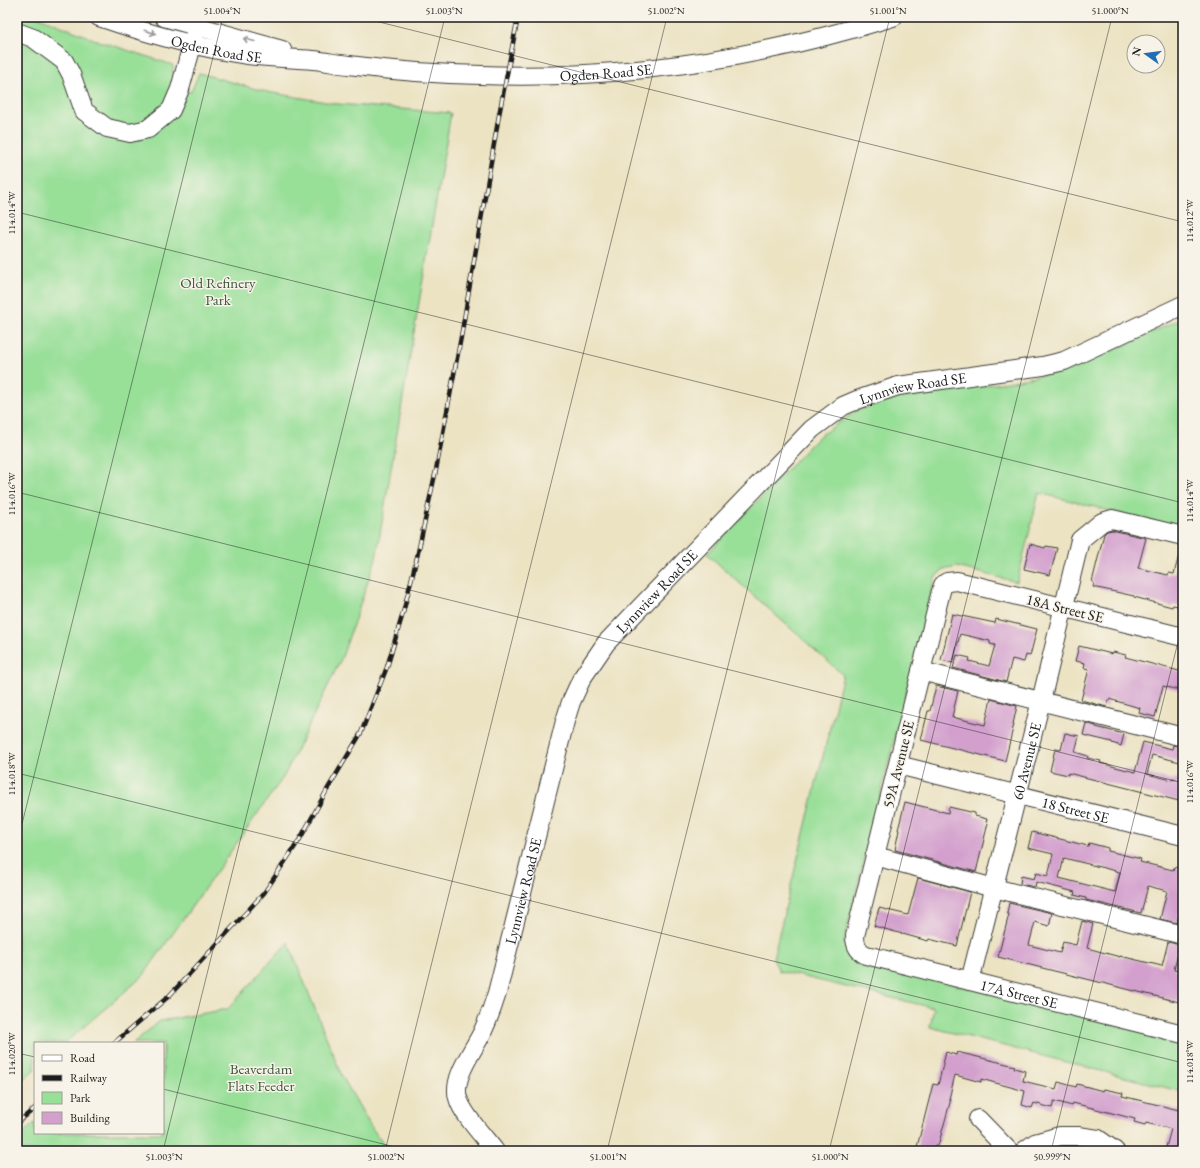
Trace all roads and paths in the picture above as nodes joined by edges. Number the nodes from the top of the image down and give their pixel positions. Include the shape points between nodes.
1 (99, 17) edge
2 (164, 17) edge
3 (893, 17) edge
4 (17, 32) edge
5 (194, 35) junction
6 (1183, 305) edge
7 (1183, 536) edge
8 (946, 582) joint
9 (1063, 608) junction
10 (1183, 638) edge
11 (921, 671) junction
12 (1041, 701) junction
13 (1183, 737) edge
14 (898, 765) junction
15 (1017, 794) junction
16 (1183, 836) edge
17 (875, 856) junction
18 (994, 888) junction
19 (1183, 935) edge
20 (857, 948) joint
21 (970, 981) junction
22 (1183, 1034) edge
23 (978, 1119) dead end
24 (496, 1151) edge
25 (1009, 1151) edge
26 (1024, 1151) edge
27 (1115, 1151) edge

1 -> 5 street, Ogden Road SE
2 - 5 street, Ogden Road SE
3 - 5 street, Ogden Road SE via 782,47 690,64 560,75 482,75 373,67 314,60 254,41
4 - 5 street via 33,38 64,61 84,111 107,128 130,133 148,129 171,110 180,89
6 - 24 street, Lynnview Road SE via 1064,360 1043,366 898,386 843,406 812,429 606,643 582,678 565,721 498,993 458,1080 458,1100
7 - 9 street, 60 Avenue SE via 1112,519 1102,522 1080,540
8 - 9 street, 18A Street SE via 957,582
8 - 11 street, 59A Avenue SE via 941,592
9 - 10 street, 18A Street SE
9 - 12 street, 60 Avenue SE
11 - 12 street
11 - 14 street, 59A Avenue SE
12 - 13 street
12 - 15 street, 60 Avenue SE
14 - 15 street, 18 Street SE
14 - 17 street, 59A Avenue SE
15 - 16 street, 18 Street SE
15 - 18 street, 60 Avenue SE
17 - 18 street
17 - 20 street, 59A Avenue SE via 855,936
18 - 19 street
18 - 21 street, 60 Avenue SE
20 - 21 street, 17A Street SE via 866,955
21 - 22 street, 17A Street SE
23 - 25 street
26 - 27 street via 1035,1143 1060,1136 1078,1136 1098,1140

